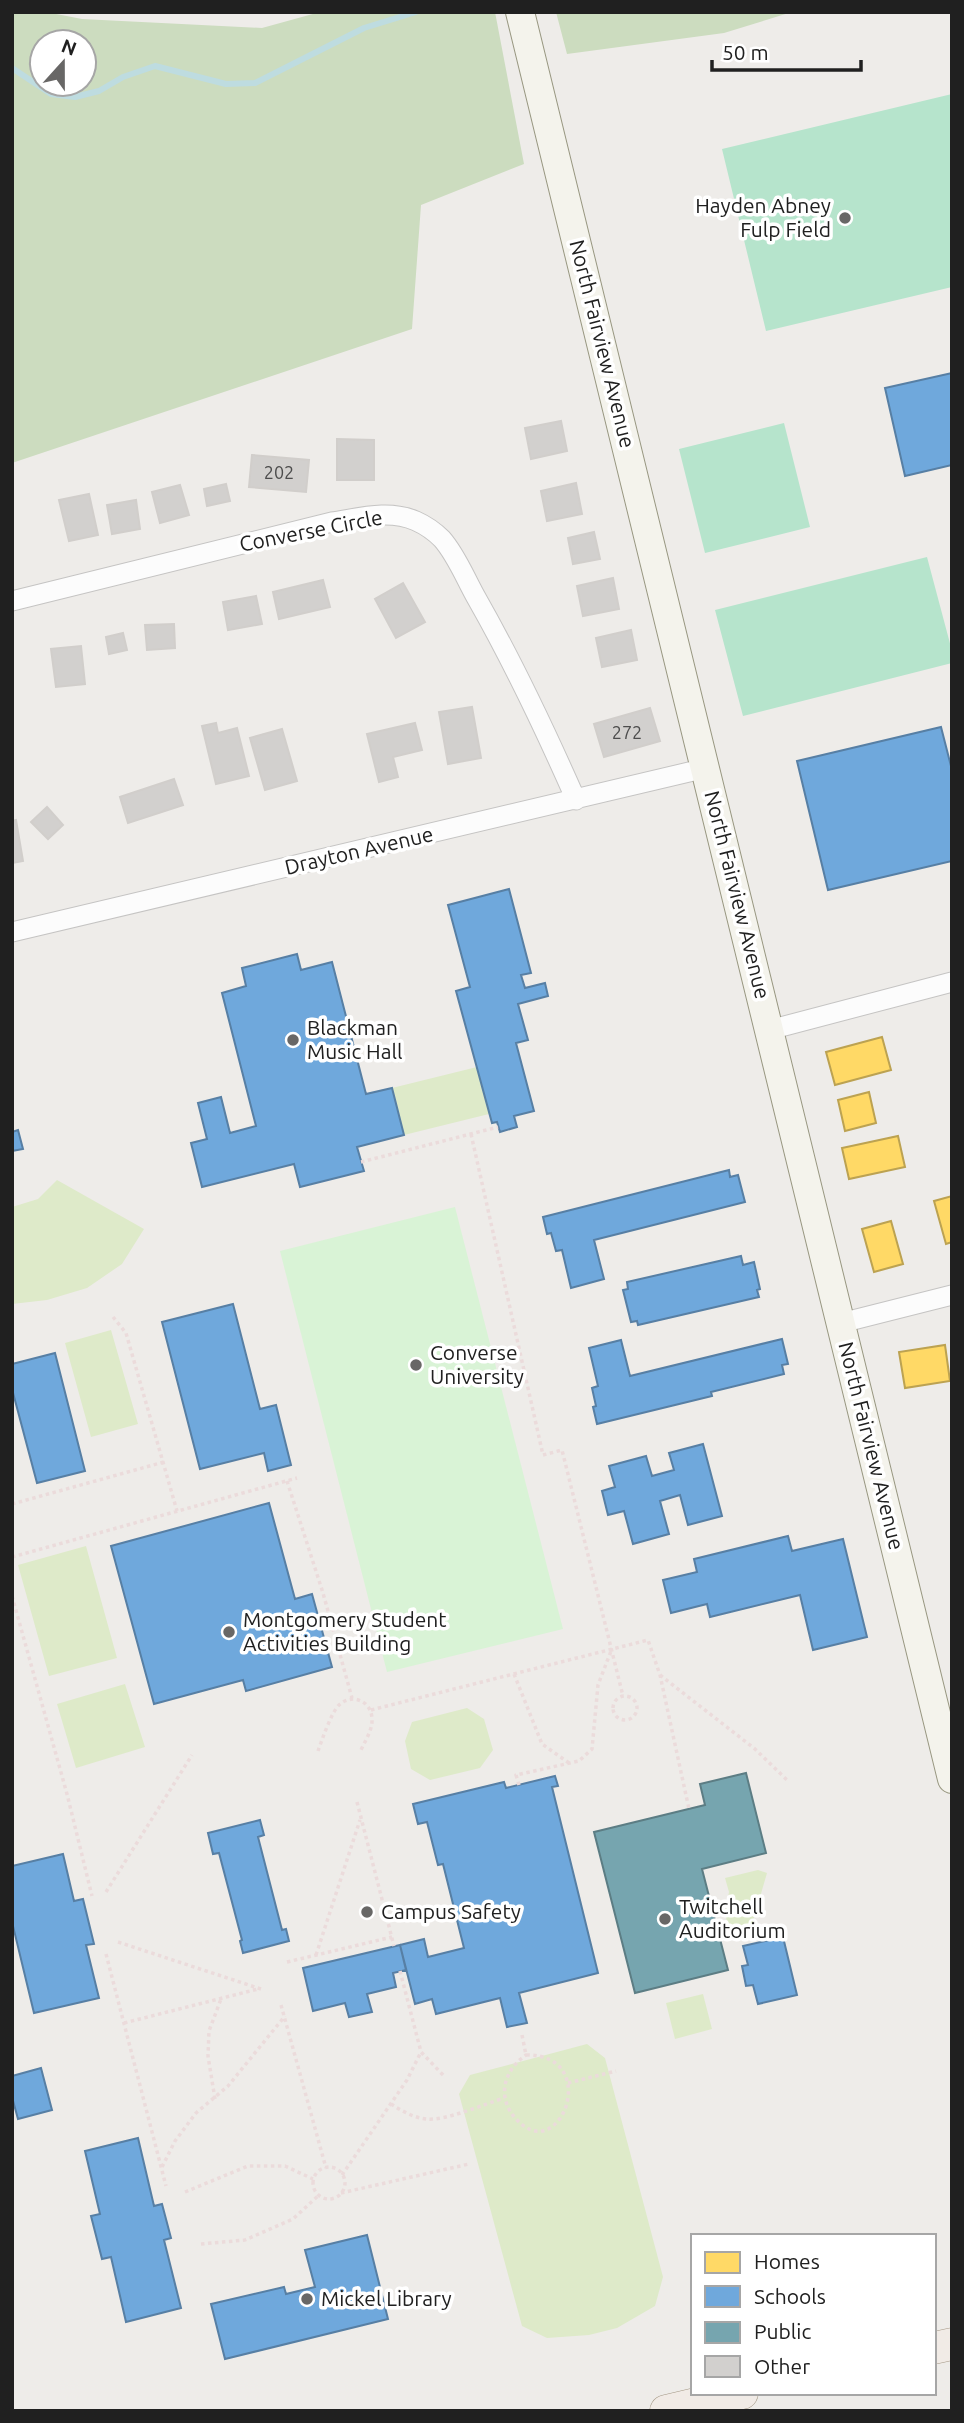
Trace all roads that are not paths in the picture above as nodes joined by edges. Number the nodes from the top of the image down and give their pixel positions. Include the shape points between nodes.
1 (520, 12) edge
2 (12, 601) edge
3 (706, 768) junction
4 (576, 800) junction
5 (12, 932) edge
6 (952, 982) edge
7 (769, 1030) junction
8 (952, 1294) edge
9 (841, 1323) junction
10 (952, 1779) edge
11 (734, 2395) edge
12 (666, 2411) edge

1 - 3 street, North Fairview Avenue
2 - 4 street, Converse Circle via 332,522 384,514 415,521 430,529 452,553 540,719
3 - 4 street, Drayton Avenue
3 - 7 street, North Fairview Avenue
4 - 5 street, Drayton Avenue
6 - 7 street
7 - 9 street, North Fairview Avenue
8 - 9 street
9 - 10 street, North Fairview Avenue
11 - 12 main road

